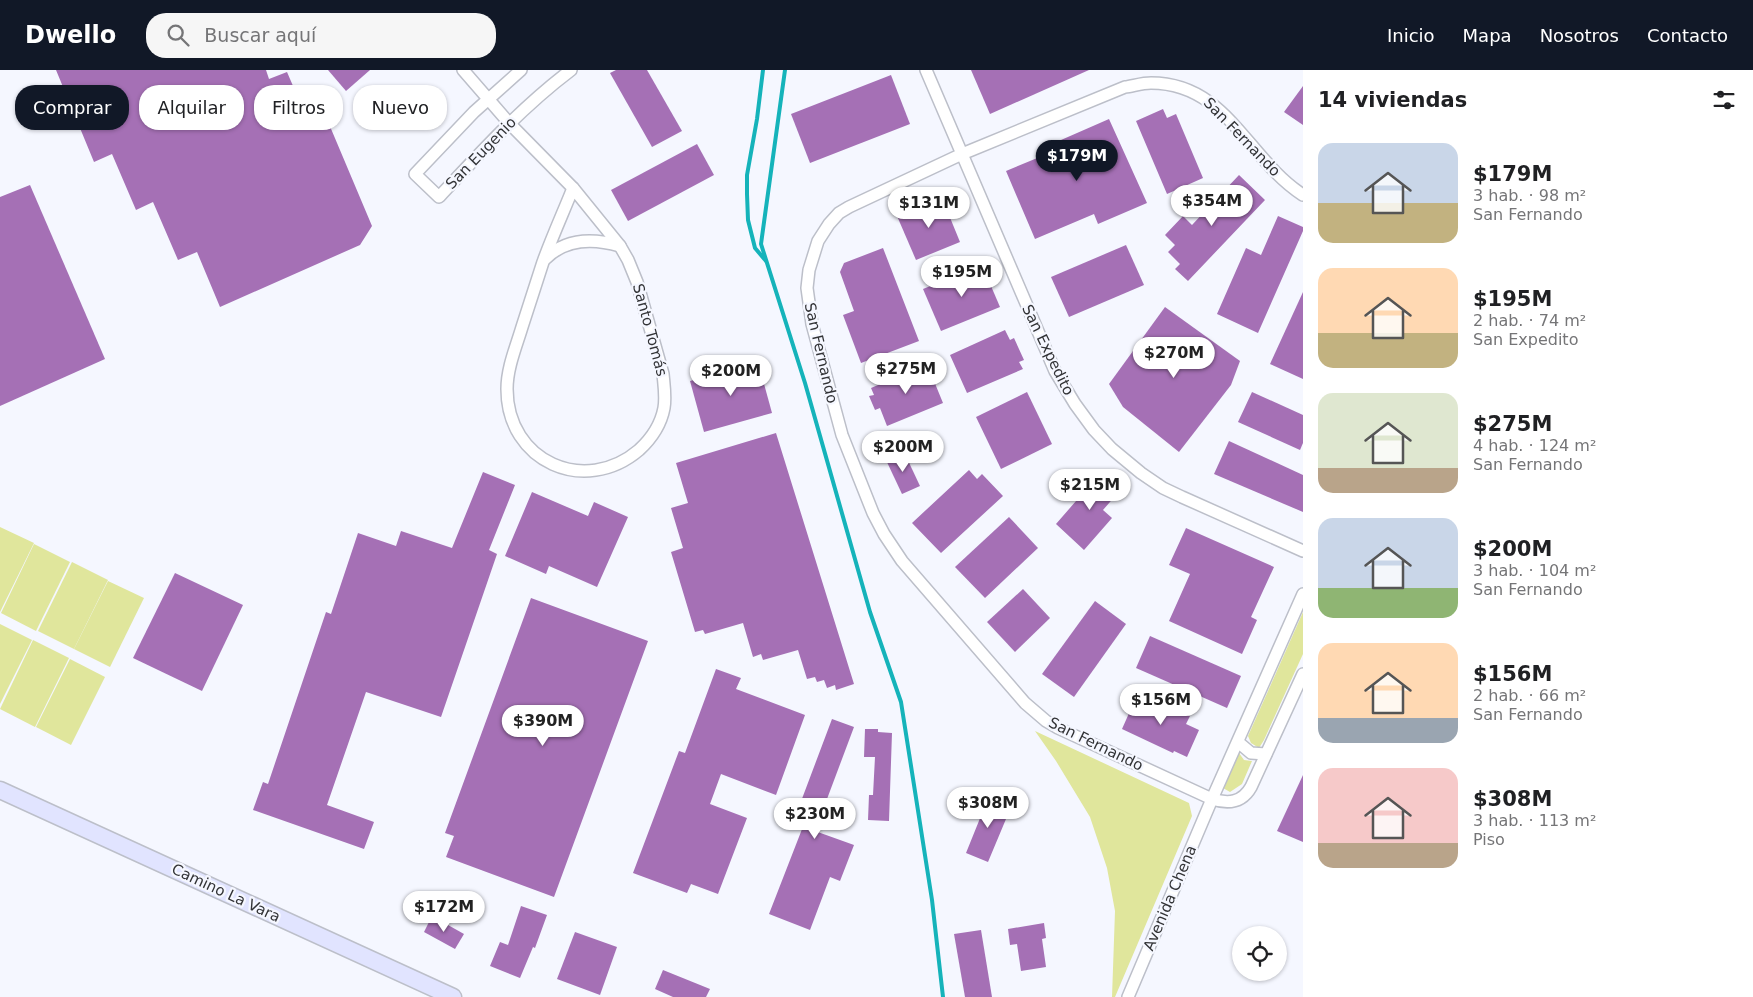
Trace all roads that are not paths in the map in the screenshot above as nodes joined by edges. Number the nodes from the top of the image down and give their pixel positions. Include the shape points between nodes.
1 (463, 70) edge
2 (521, 70) edge
3 (571, 70) edge
4 (926, 70) edge
5 (488, 98) junction
6 (509, 123) junction
7 (962, 154) junction
8 (573, 188) junction
9 (1303, 195) edge
10 (620, 246) junction
11 (544, 260) junction
12 (1303, 551) edge
13 (1303, 594) edge
14 (1303, 674) edge
15 (1238, 742) junction
16 (1266, 754) junction
17 (0, 790) edge
18 (1212, 799) junction
19 (453, 997) edge
20 (1128, 997) edge

1 - 5 street, Santo Tomás
2 - 5 street, San Eugenio
3 - 6 street, San Eugenio
4 - 7 street, San Expedito
5 - 6 street, Santo Tomás
5 - 6 street, San Eugenio via 415,174 439,197
6 - 8 street, Santo Tomás
7 - 9 street, San Fernando via 1125,88 1162,84 1192,91 1210,101 1278,175
7 - 12 street, San Expedito via 1056,371 1094,430 1130,465 1164,488
7 - 18 street, San Fernando via 839,213 818,241 809,270 808,303 842,435 873,513 902,561 1025,703 1058,728
8 - 10 street, Santo Tomás
8 - 11 street, Santo Tomás
10 - 11 street via 601,241 579,241 553,251
10 - 11 street, Santo Tomás via 639,291 664,374 665,398 660,419 649,440 625,460 609,468 573,471 551,464 528,447 514,427 507,388 509,370
13 - 15 street, Avenida Chena
14 - 16 street
15 - 16 street via 1251,753
15 - 18 street, Avenida Chena
16 - 18 street via 1245,795 1228,803
17 - 19 street, Camino La Vara
18 - 20 street, Avenida Chena

